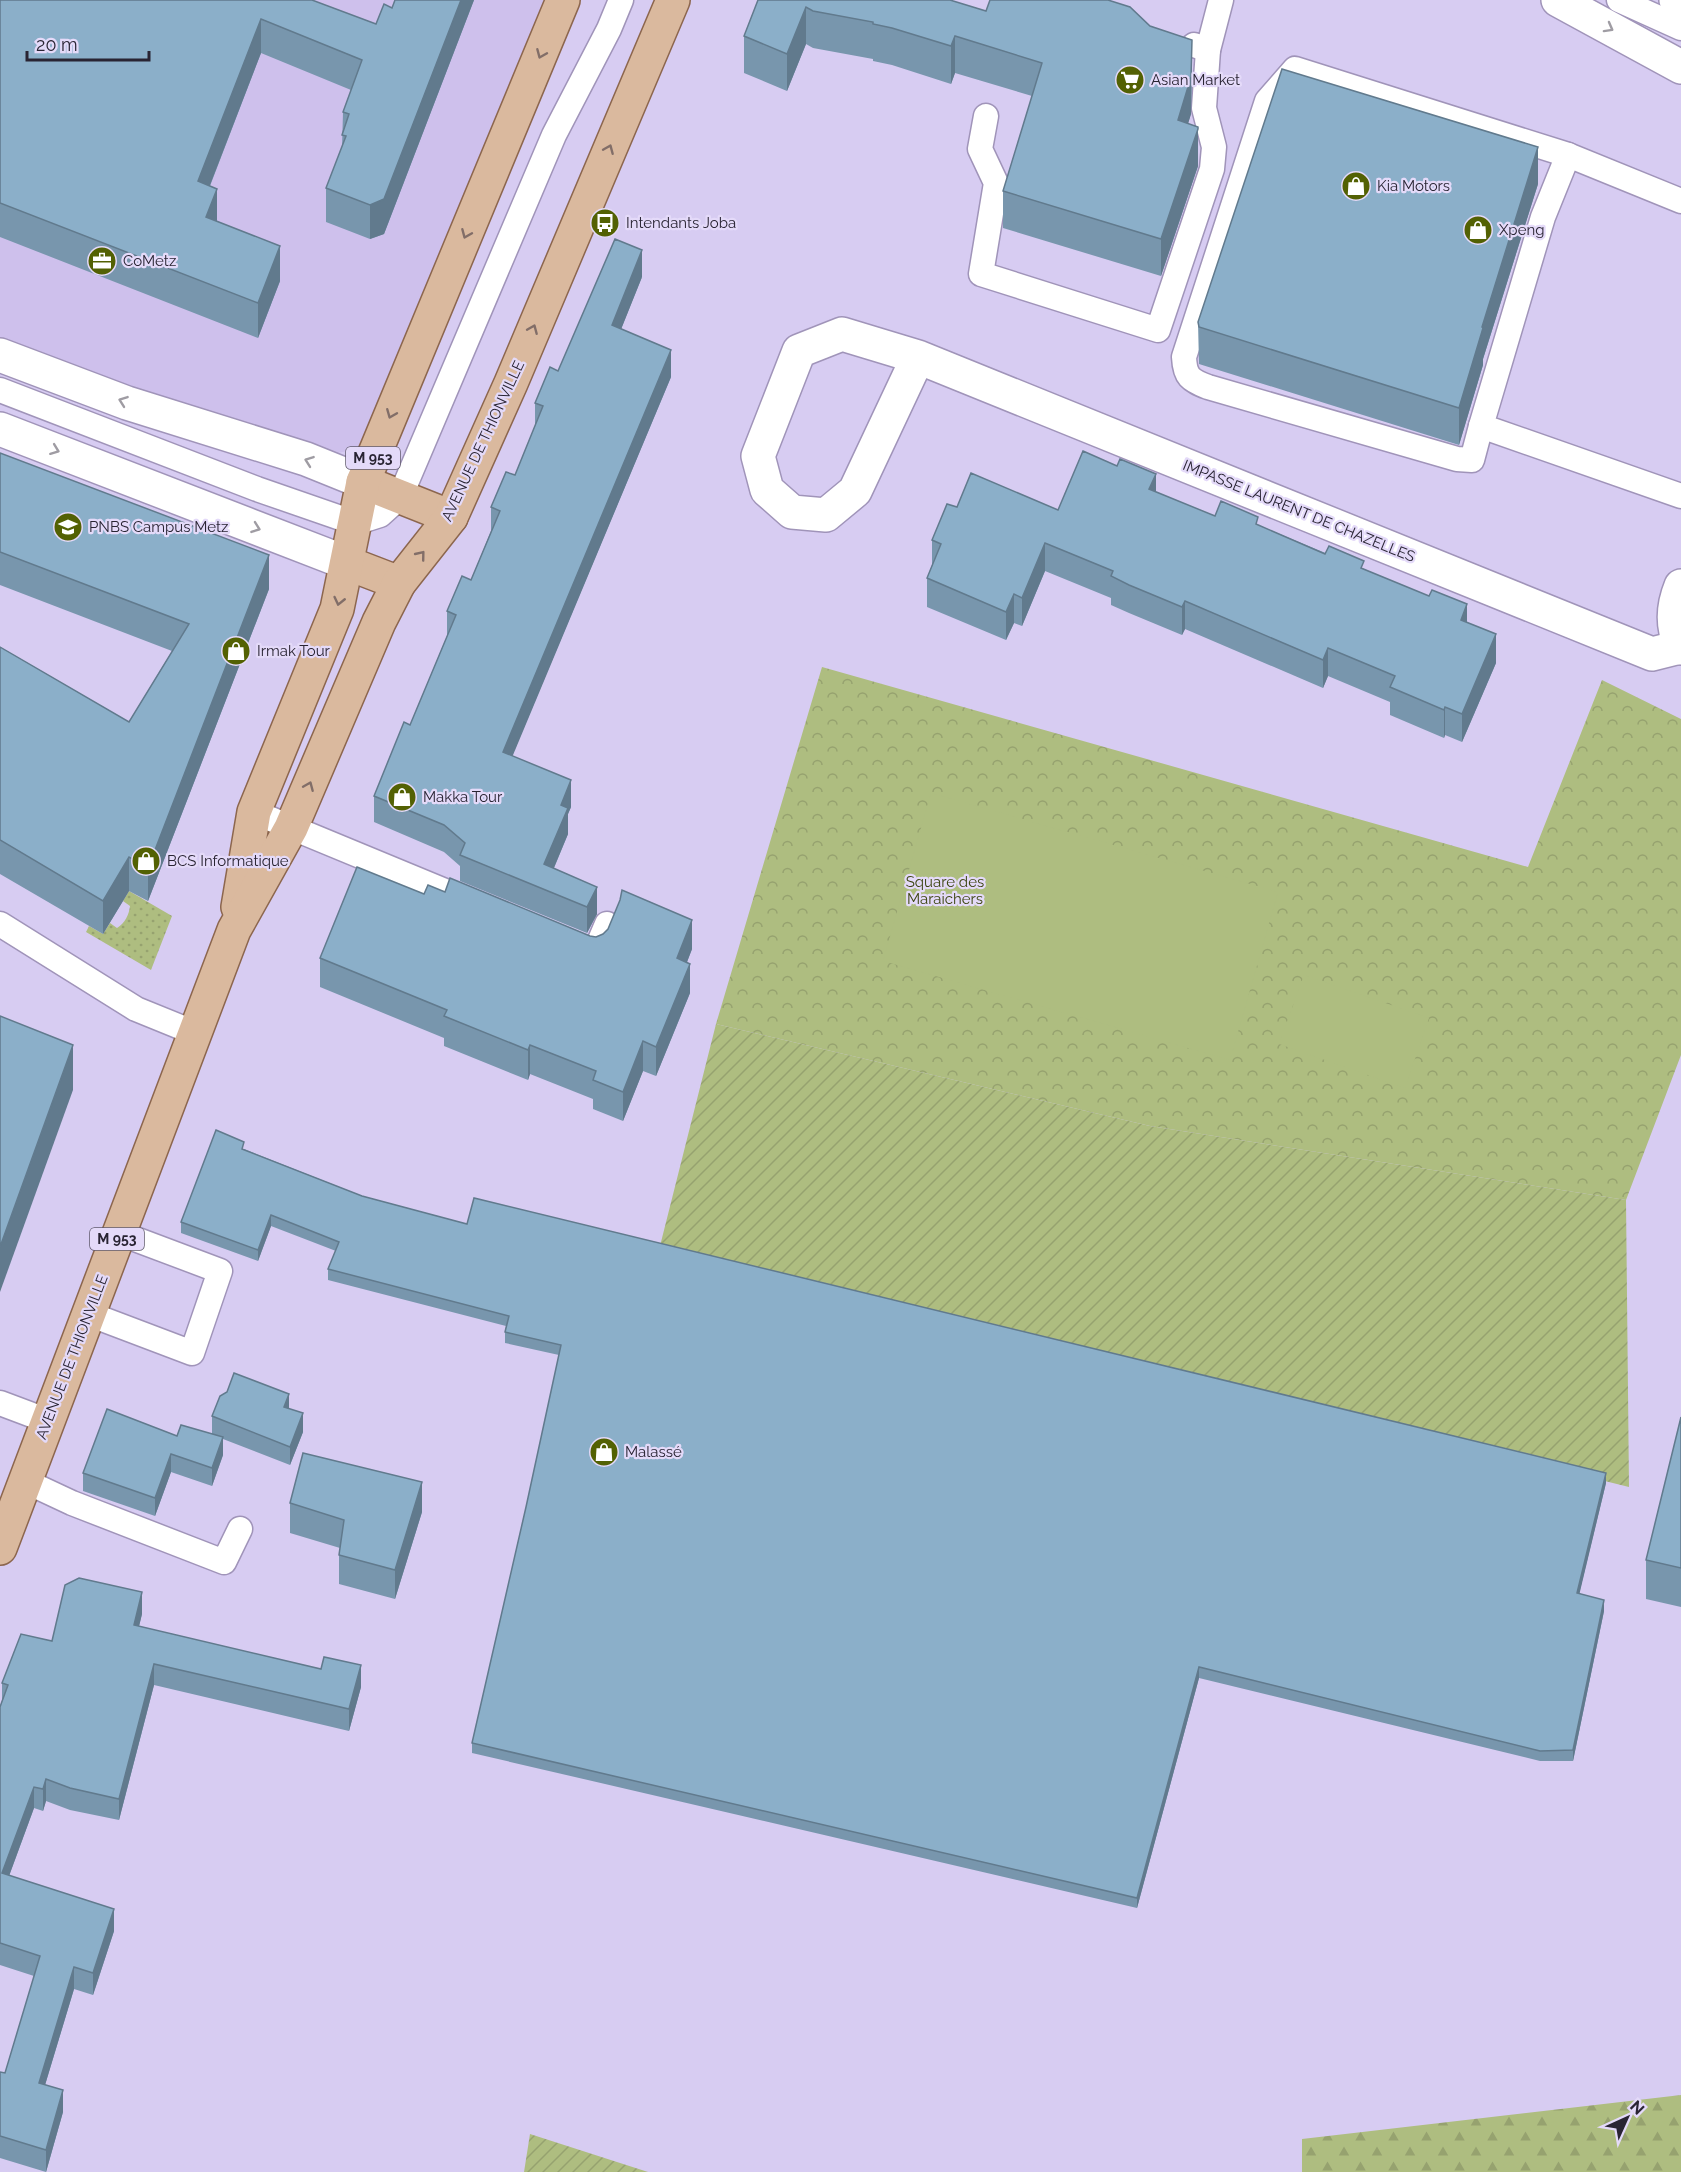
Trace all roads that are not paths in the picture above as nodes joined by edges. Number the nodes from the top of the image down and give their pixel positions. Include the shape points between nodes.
1 (563, 0) edge
2 (621, 0) edge
3 (673, 0) edge
4 (1221, 0) edge
5 (1558, 0) edge
6 (1619, 0) edge
7 (1676, 0) edge
8 (1681, 3) edge
9 (1681, 28) edge
10 (1175, 40) edge
11 (1208, 50) junction
12 (1681, 67) edge
13 (986, 116) dead end
14 (1568, 155) junction
15 (1681, 201) edge
16 (0, 355) edge
17 (918, 357) junction
18 (0, 390) edge
19 (1481, 426) junction
20 (0, 429) edge
21 (363, 482) junction
22 (1681, 496) edge
23 (400, 497) junction
24 (451, 517) junction
25 (355, 523) junction
26 (347, 563) junction
27 (399, 583) junction
28 (1681, 586) edge
29 (1681, 648) edge
30 (254, 812) junction
31 (291, 828) junction
32 (498, 912) edge
33 (0, 924) edge
34 (607, 924) edge
35 (234, 930) junction
36 (562, 939) edge
37 (195, 1033) junction
38 (119, 1233) junction
39 (88, 1314) junction
40 (0, 1403) edge
41 (48, 1421) junction
42 (25, 1481) junction
43 (240, 1529) dead end
44 (0, 1548) edge

1 -> 21 main road, AVENUE DE THIONVILLE / M 953
2 - 23 lane, M 953 via 554,135
24 -> 3 main road, AVENUE DE THIONVILLE / M 953
4 - 11 lane
5 -> 12 street
6 - 9 lane
7 - 8 street
10 - 11 lane
11 - 13 lane via 1204,108 1214,147 1212,169 1158,330 981,274 996,183 980,149
14 - 15 lane
14 - 19 lane via 1543,217
14 - 19 lane via 1295,69 1267,101 1184,357 1185,371 1193,381 1457,459 1472,460
21 -> 16 street via 306,459 127,403
17 - 17 street, IMPASSE LAURENT DE CHAZELLES via 842,334 799,351 758,456 767,490 792,512 826,515 855,491
17 - 29 street, IMPASSE LAURENT DE CHAZELLES via 1652,654
18 - 25 lane
19 - 22 lane
20 -> 26 street
21 - 23 main road
21 - 25 main road, AVENUE DE THIONVILLE / M 953
23 - 24 main road
23 - 25 lane, M 953 via 380,515
27 -> 24 main road, AVENUE DE THIONVILLE / M 953
25 - 26 main road, AVENUE DE THIONVILLE / M 953
26 - 27 main road
26 -> 30 main road, AVENUE DE THIONVILLE / M 953 via 337,609
31 -> 27 main road, AVENUE DE THIONVILLE / M 953
28 - 29 street via 1673,622
30 - 31 lane
30 - 35 main road, AVENUE DE THIONVILLE / M 953
31 - 32 lane
31 - 35 main road, AVENUE DE THIONVILLE / M 953
33 - 37 lane via 136,1010
34 - 36 lane via 595,952
35 - 37 main road, AVENUE DE THIONVILLE / M 953
37 - 38 main road, AVENUE DE THIONVILLE / M 953
38 - 39 main road, AVENUE DE THIONVILLE / M 953
38 - 39 lane via 220,1271 192,1353
39 - 41 main road, AVENUE DE THIONVILLE / M 953
40 - 41 lane
41 - 42 main road, AVENUE DE THIONVILLE / M 953
42 - 43 lane via 224,1562
42 - 44 main road, AVENUE DE THIONVILLE / M 953

